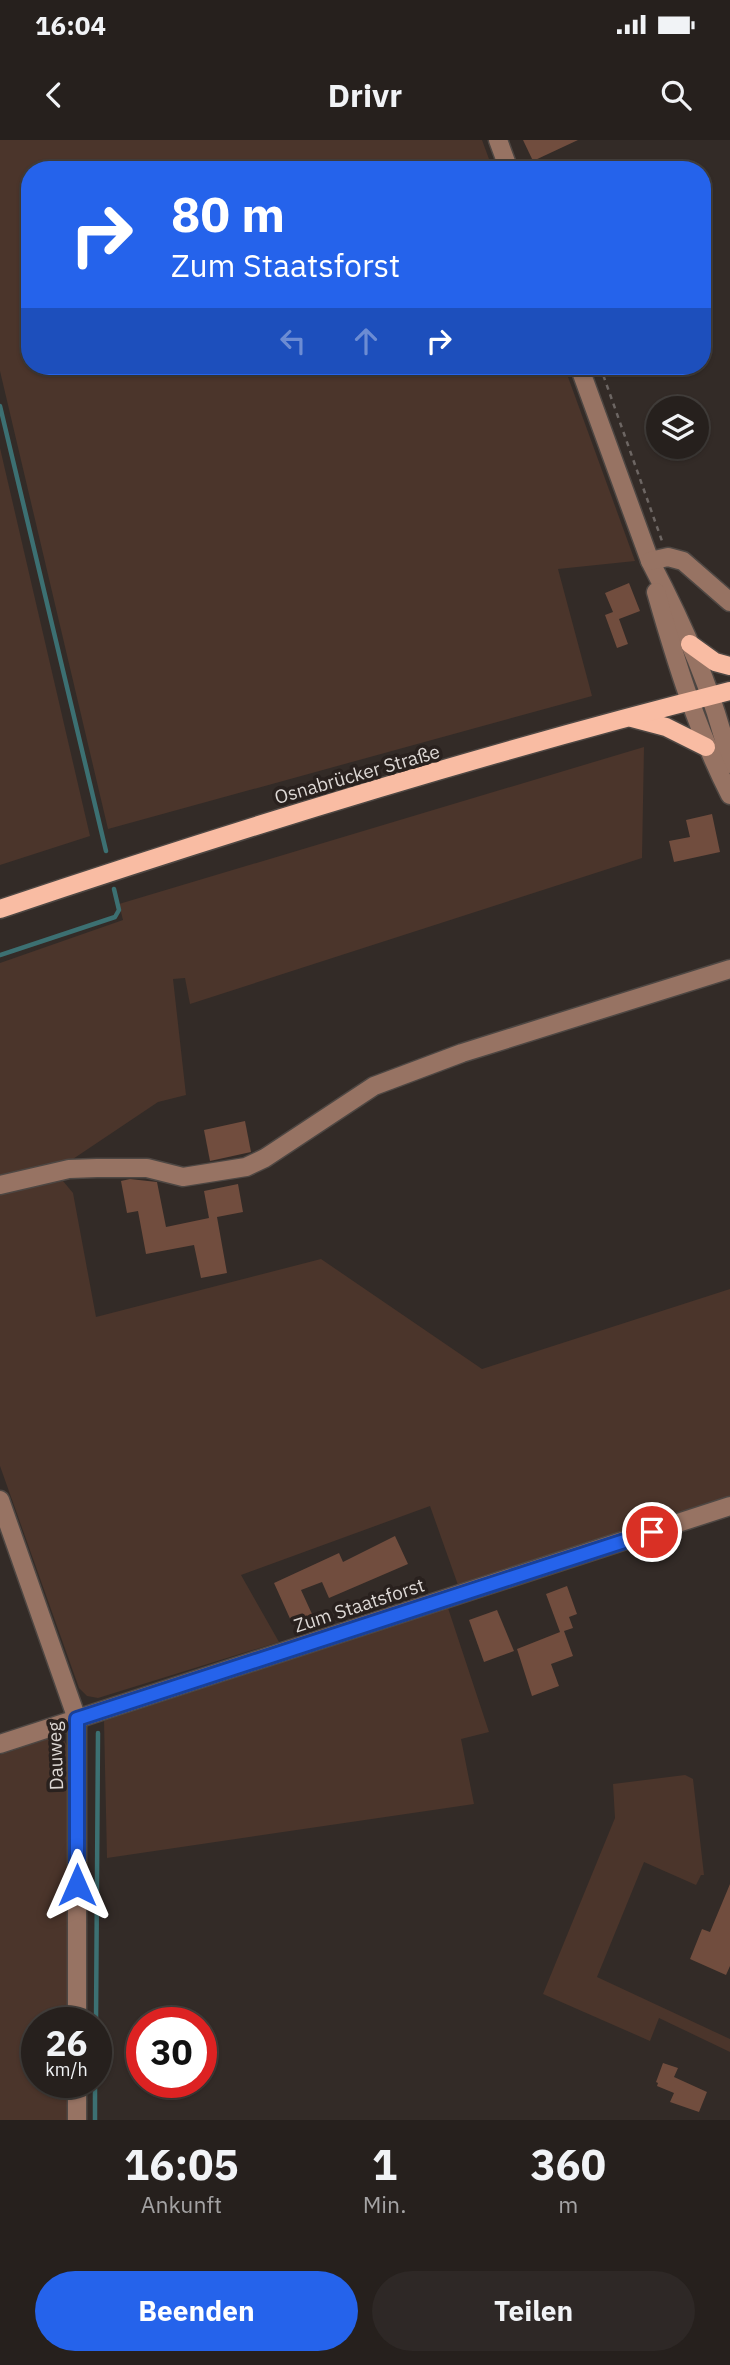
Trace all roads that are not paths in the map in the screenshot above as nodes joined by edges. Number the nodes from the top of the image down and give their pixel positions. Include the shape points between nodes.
1 (498, 140) edge
2 (506, 161) edge
3 (582, 375) edge
4 (650, 561) junction
5 (730, 602) edge
6 (690, 644) junction
7 (730, 666) edge
8 (730, 691) edge
9 (711, 695) junction
10 (690, 701) junction
11 (628, 717) junction
12 (706, 747) junction
13 (730, 764) edge
14 (730, 795) edge
15 (0, 909) edge
16 (730, 969) edge
17 (0, 1185) edge
18 (0, 1500) edge
19 (730, 1506) edge
20 (77, 1719) junction
21 (0, 1744) edge
22 (77, 2007) edge
23 (78, 2098) edge
24 (78, 2120) edge

1 - 2 street
3 - 4 street
4 - 5 street via 668,557 683,561
4 - 6 street
4 - 10 street
6 - 7 main road via 715,662
6 - 9 street
8 - 9 main road, Osnabrücker Straße
9 - 10 main road, Osnabrücker Straße
9 - 13 street
10 - 11 main road, Osnabrücker Straße
10 - 12 street
11 - 12 main road via 666,727
11 - 15 main road, Osnabrücker Straße via 180,848
12 - 14 street
16 - 17 street via 462,1053 374,1086 246,1167 183,1177 147,1168 69,1170
18 - 20 street, Dauweg
19 - 20 street, Zum Staatsforst
20 - 21 street, Zum Staatsforst
20 - 22 street, Dauweg
23 - 24 street

